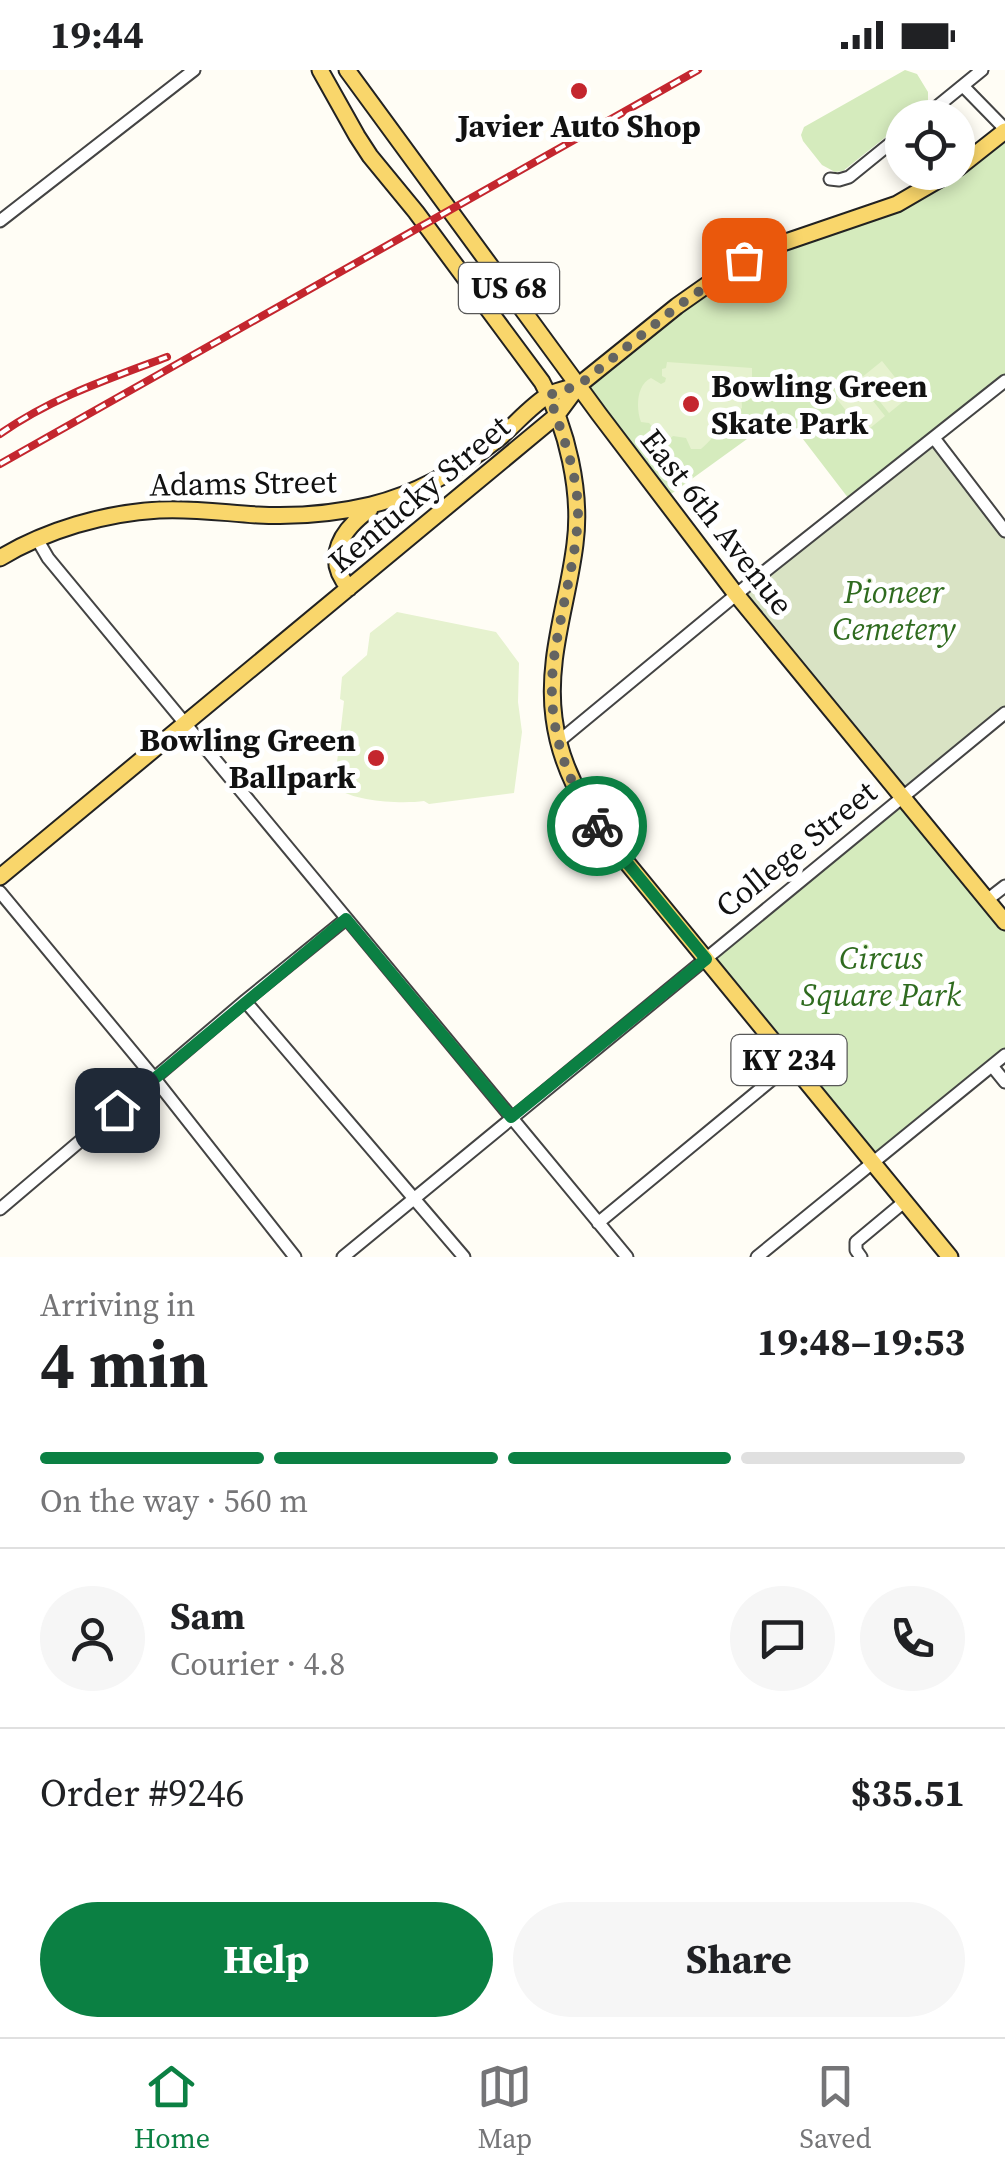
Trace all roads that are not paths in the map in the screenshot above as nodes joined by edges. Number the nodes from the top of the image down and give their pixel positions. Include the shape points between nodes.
1 (194, 70) edge
2 (320, 70) edge
3 (347, 70) edge
4 (982, 70) edge
5 (963, 86) junction
6 (946, 100) edge
7 (1005, 130) edge
8 (885, 148) edge
9 (975, 154) edge
10 (830, 180) dead end
11 (921, 190) edge
12 (0, 221) edge
13 (1005, 381) edge
14 (579, 385) junction
15 (549, 395) junction
16 (556, 416) junction
17 (934, 438) junction
18 (377, 504) junction
19 (1005, 531) edge
20 (37, 540) junction
21 (0, 558) edge
22 (348, 588) junction
23 (737, 595) junction
24 (1005, 713) edge
25 (184, 724) junction
26 (558, 742) junction
27 (902, 797) junction
28 (0, 877) edge
29 (1005, 886) edge
30 (0, 892) edge
31 (988, 900) junction
32 (346, 919) junction
33 (1005, 922) edge
34 (706, 959) junction
35 (245, 1001) junction
36 (1005, 1055) edge
37 (792, 1064) junction
38 (992, 1066) junction
39 (154, 1079) junction
40 (1005, 1082) edge
41 (511, 1117) junction
42 (872, 1162) junction
43 (413, 1199) junction
44 (904, 1202) junction
45 (0, 1209) edge
46 (598, 1223) junction
47 (295, 1257) edge
48 (343, 1257) edge
49 (464, 1257) edge
50 (627, 1257) edge
51 (757, 1257) edge
52 (860, 1257) edge
53 (950, 1257) edge

1 - 12 street
2 - 15 main road, US 68 via 357,136
3 - 14 main road, East 6th Avenue / US 68
4 - 5 street
5 - 6 street
5 - 7 street
7 - 9 main road, Kentucky Street
8 - 10 street via 850,177
11 - 14 main road, Kentucky Street via 744,260
13 - 17 street
14 - 15 main road, Adams Street
14 - 16 main road, Kentucky Street
14 - 23 main road, East 6th Avenue
15 - 16 main road, US 68
15 - 18 main road, Adams Street via 461,466
16 - 22 main road, Kentucky Street
16 - 26 main road, KY 234 via 578,516 554,654
17 - 19 street
17 - 23 street
18 - 20 main road, Adams Street via 300,516 158,510 102,518
18 - 22 main road via 352,522 340,542 337,566
20 - 21 main road, Adams Street
20 - 25 street
22 - 25 main road, Kentucky Street
23 - 26 street
23 - 27 main road, East 6th Avenue
24 - 27 street, College Street
25 - 28 main road, Kentucky Street
25 - 32 street
26 - 34 main road, KY 234 via 591,816
27 - 31 main road, East 6th Avenue
27 - 34 street, College Street
29 - 31 street
30 - 39 street
31 - 33 main road, East 6th Avenue
32 - 35 street
32 - 41 street
34 - 37 main road, KY 234
34 - 41 street, College Street
35 - 39 street
35 - 43 street
36 - 38 street
37 - 42 main road, KY 234
37 - 46 street
38 - 40 street
38 - 42 street
39 - 45 street
39 - 47 street
41 - 43 street, College Street
41 - 46 street
42 - 44 main road, KY 234
42 - 51 street
43 - 48 street, College Street
43 - 49 street
44 - 52 street via 856,1242
44 - 53 main road, KY 234
46 - 50 street

